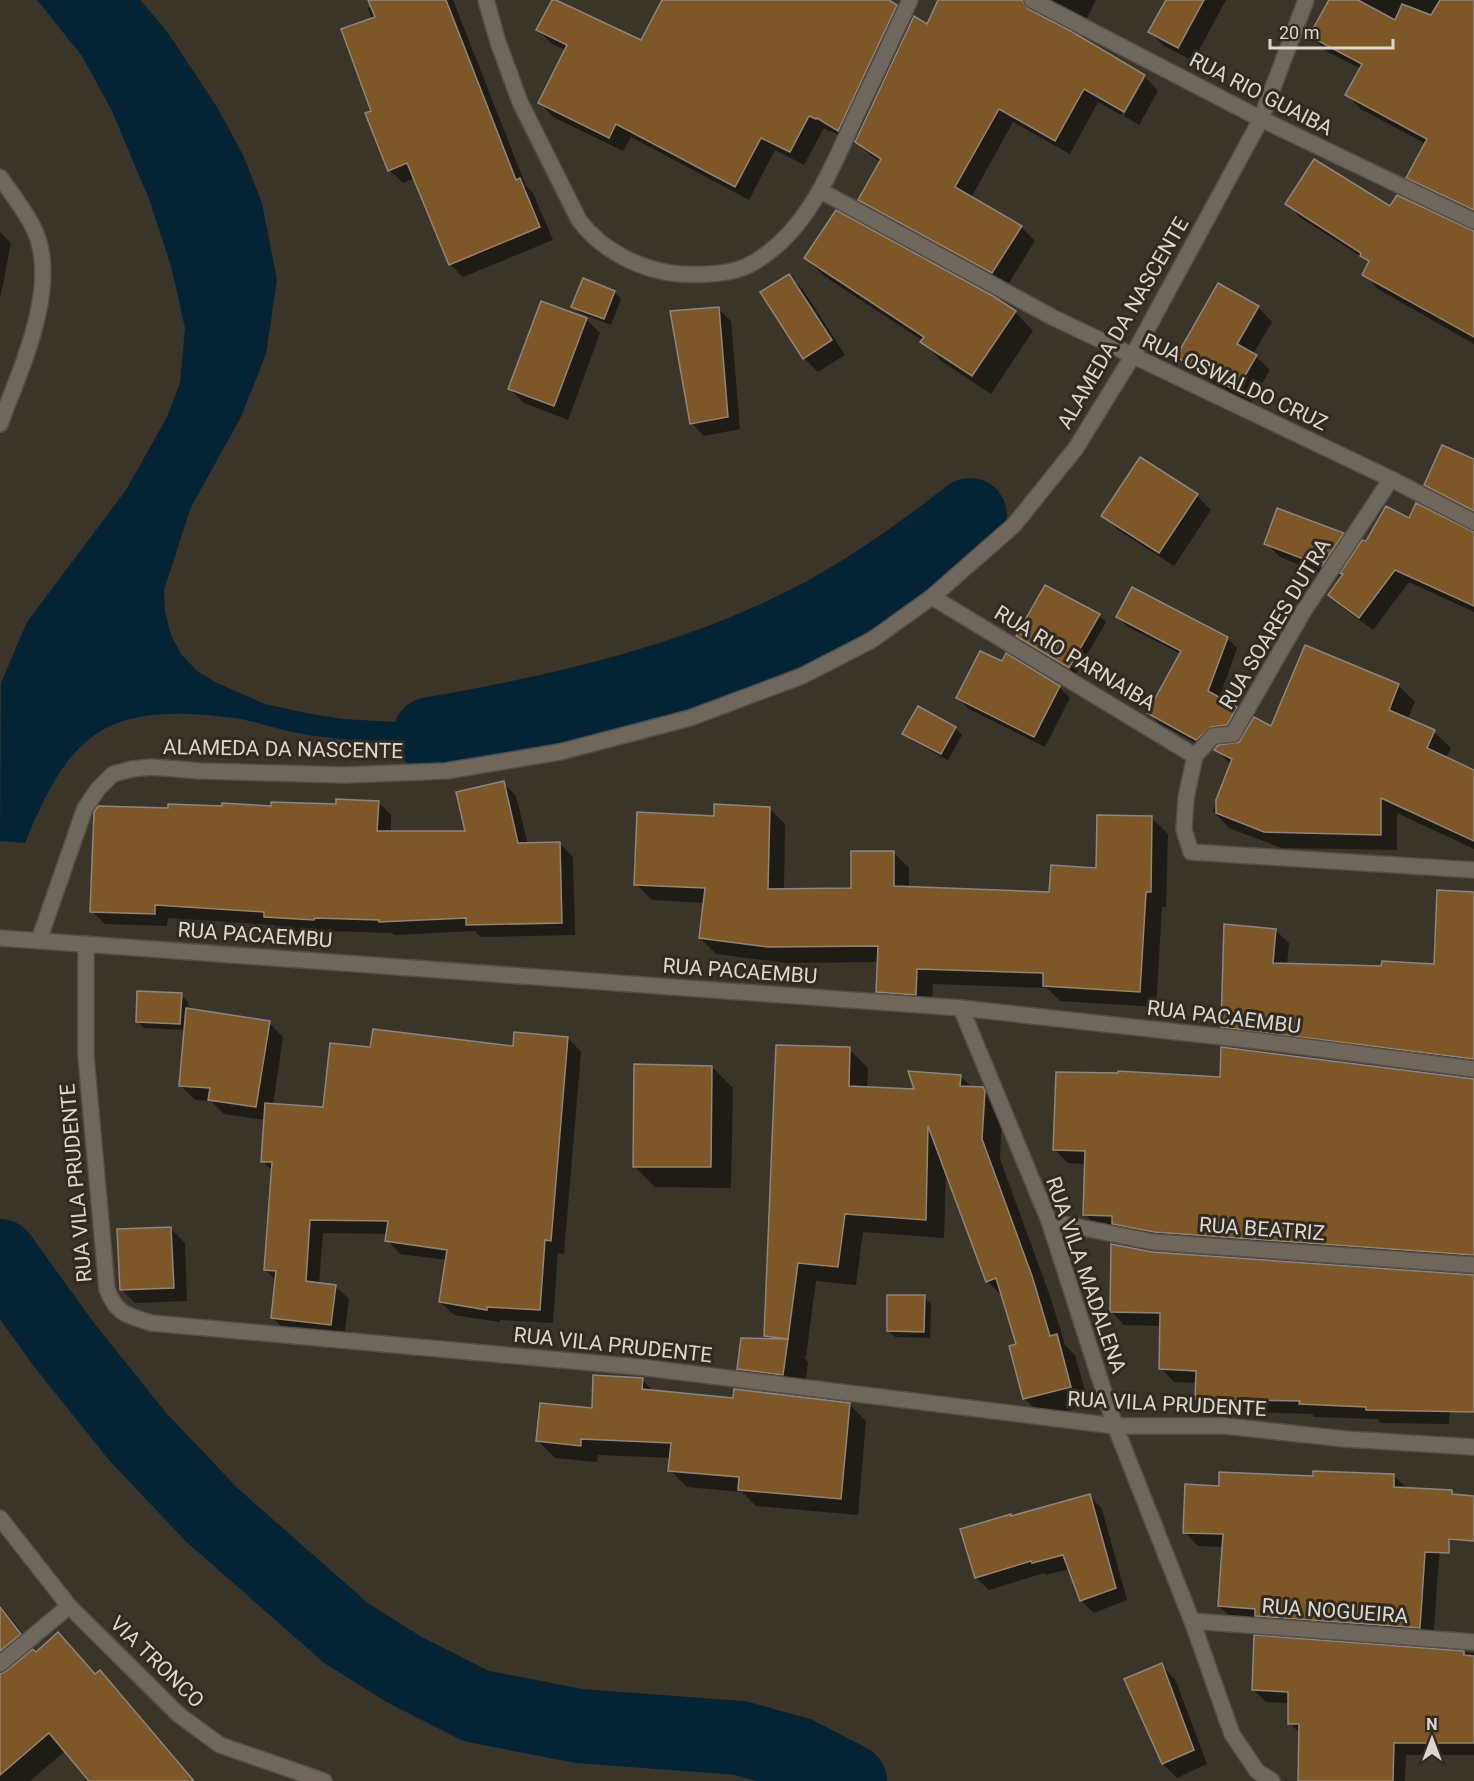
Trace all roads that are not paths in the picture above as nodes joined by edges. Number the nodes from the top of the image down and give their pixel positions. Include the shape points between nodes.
1 (486, 0) edge
2 (910, 0) edge
3 (1032, 0) edge
4 (1306, 0) edge
5 (1261, 119) junction
6 (0, 177) edge
7 (821, 191) junction
8 (1474, 221) edge
9 (1132, 357) junction
10 (0, 424) edge
11 (1391, 479) junction
12 (1474, 522) edge
13 (932, 597) junction
14 (1195, 756) junction
15 (1474, 870) edge
16 (0, 938) edge
17 (39, 940) junction
18 (86, 944) junction
19 (961, 1008) junction
20 (1474, 1069) edge
21 (1049, 1221) junction
22 (1474, 1265) edge
23 (1115, 1426) junction
24 (1474, 1448) edge
25 (0, 1518) edge
26 (69, 1606) junction
27 (1192, 1621) junction
28 (1474, 1642) edge
29 (0, 1664) edge
30 (324, 1781) edge
31 (1272, 1781) edge

1 - 7 street via 520,102 579,220 589,233 621,256 663,272 708,276 750,265 785,240
2 - 7 street
3 - 5 street, RUA RIO GUAIBA
4 - 5 street, ALAMEDA DA NASCENTE
5 - 8 street, RUA RIO GUAIBA
5 - 9 street, ALAMEDA DA NASCENTE
6 - 10 street via 34,229 43,263 43,293 32,338
7 - 9 street, RUA OSWALDO CRUZ
9 - 11 street, RUA OSWALDO CRUZ
9 - 13 street, ALAMEDA DA NASCENTE via 1076,448 1014,525
11 - 12 street, RUA OSWALDO CRUZ
11 - 14 street, RUA SOARES DUTRA via 1303,612 1233,734 1212,736
13 - 14 street, RUA RIO PARNAIBA
13 - 17 street, ALAMEDA DA NASCENTE via 872,640 802,676 690,718 560,752 446,771 345,775 150,767 113,774 85,808
14 - 15 street via 1184,830 1191,852
16 - 17 street, RUA PACAEMBU
17 - 18 street, RUA PACAEMBU
18 - 19 street, RUA PACAEMBU
18 - 23 street, RUA VILA PRUDENTE via 86,1057 107,1289 112,1304 126,1314 150,1323 639,1367
19 - 20 street, RUA PACAEMBU
19 - 21 street, RUA VILA MADALENA
21 - 22 street, RUA BEATRIZ via 1153,1242
21 - 23 street, RUA VILA MADALENA
23 - 24 street, RUA VILA PRUDENTE via 1225,1426
23 - 27 street, RUA VILA MADALENA
25 - 26 street, VIA TRONCO
26 - 29 street
26 - 30 street, VIA TRONCO via 179,1715 220,1745
27 - 28 street, RUA NOGUEIRA
27 - 31 street, RUA VILA MADALENA via 1232,1734 1257,1771

